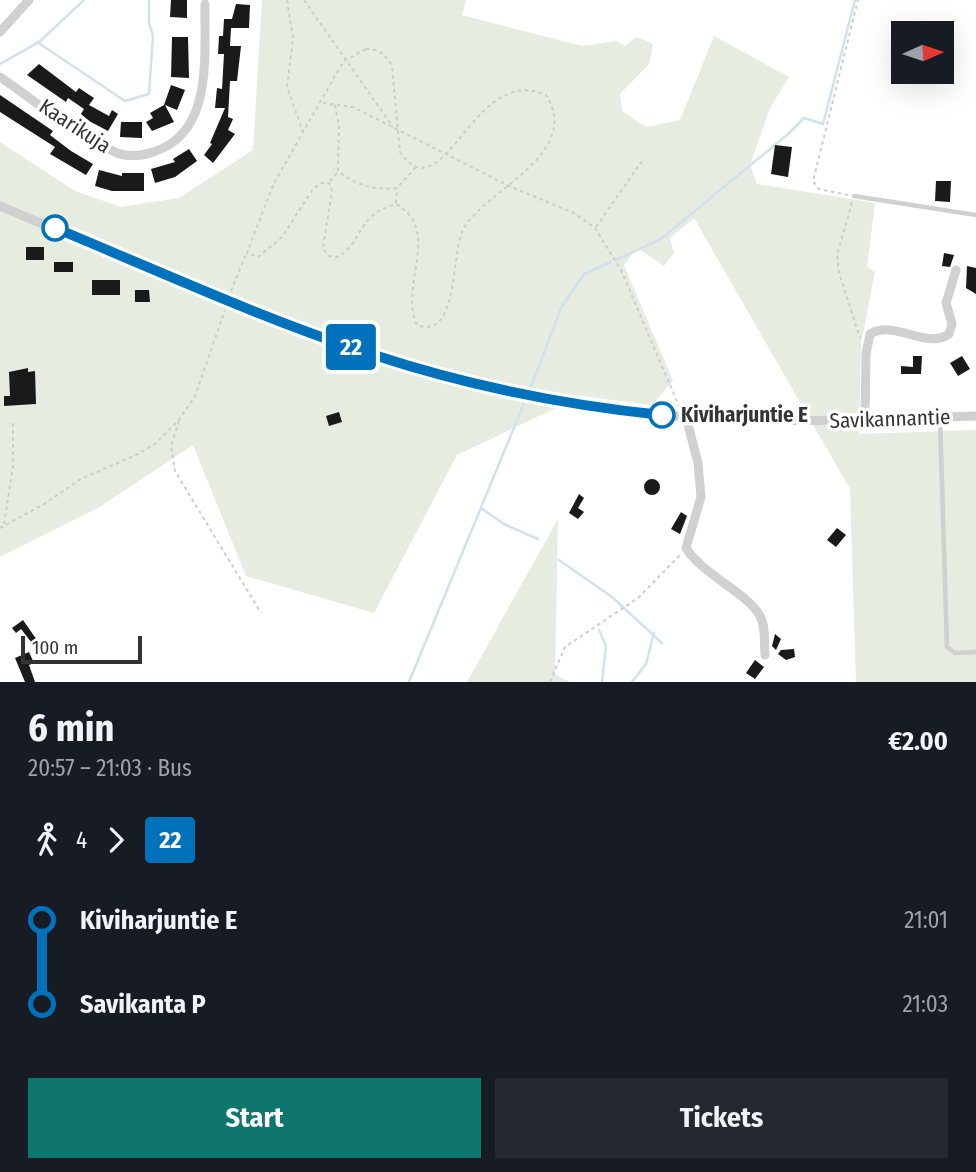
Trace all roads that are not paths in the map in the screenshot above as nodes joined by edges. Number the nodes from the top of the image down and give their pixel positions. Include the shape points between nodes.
1 (29, 0) edge
2 (205, 4) dead end
3 (0, 32) edge
4 (0, 77) edge
5 (854, 196) road end
6 (0, 205) edge
7 (976, 215) edge
8 (956, 270) dead end
9 (976, 416) edge
10 (684, 417) junction
11 (940, 418) junction
12 (865, 420) junction
13 (976, 652) edge
14 (765, 655) dead end

1 - 3 street
2 - 4 street, Kaarikuja via 199,105 187,133 166,149 144,155 119,154
5 - 7 lane
6 - 10 street, Savikannantie via 361,350 461,380 597,407
8 - 12 street via 946,303 949,334 935,338 880,329 870,334
9 - 11 street, Savikannantie
10 - 12 street, Savikannantie via 774,422
10 - 14 street via 698,463 701,497 686,548 701,567 755,609 763,625
11 - 12 street, Savikannantie
11 - 13 lane via 947,647 955,653

